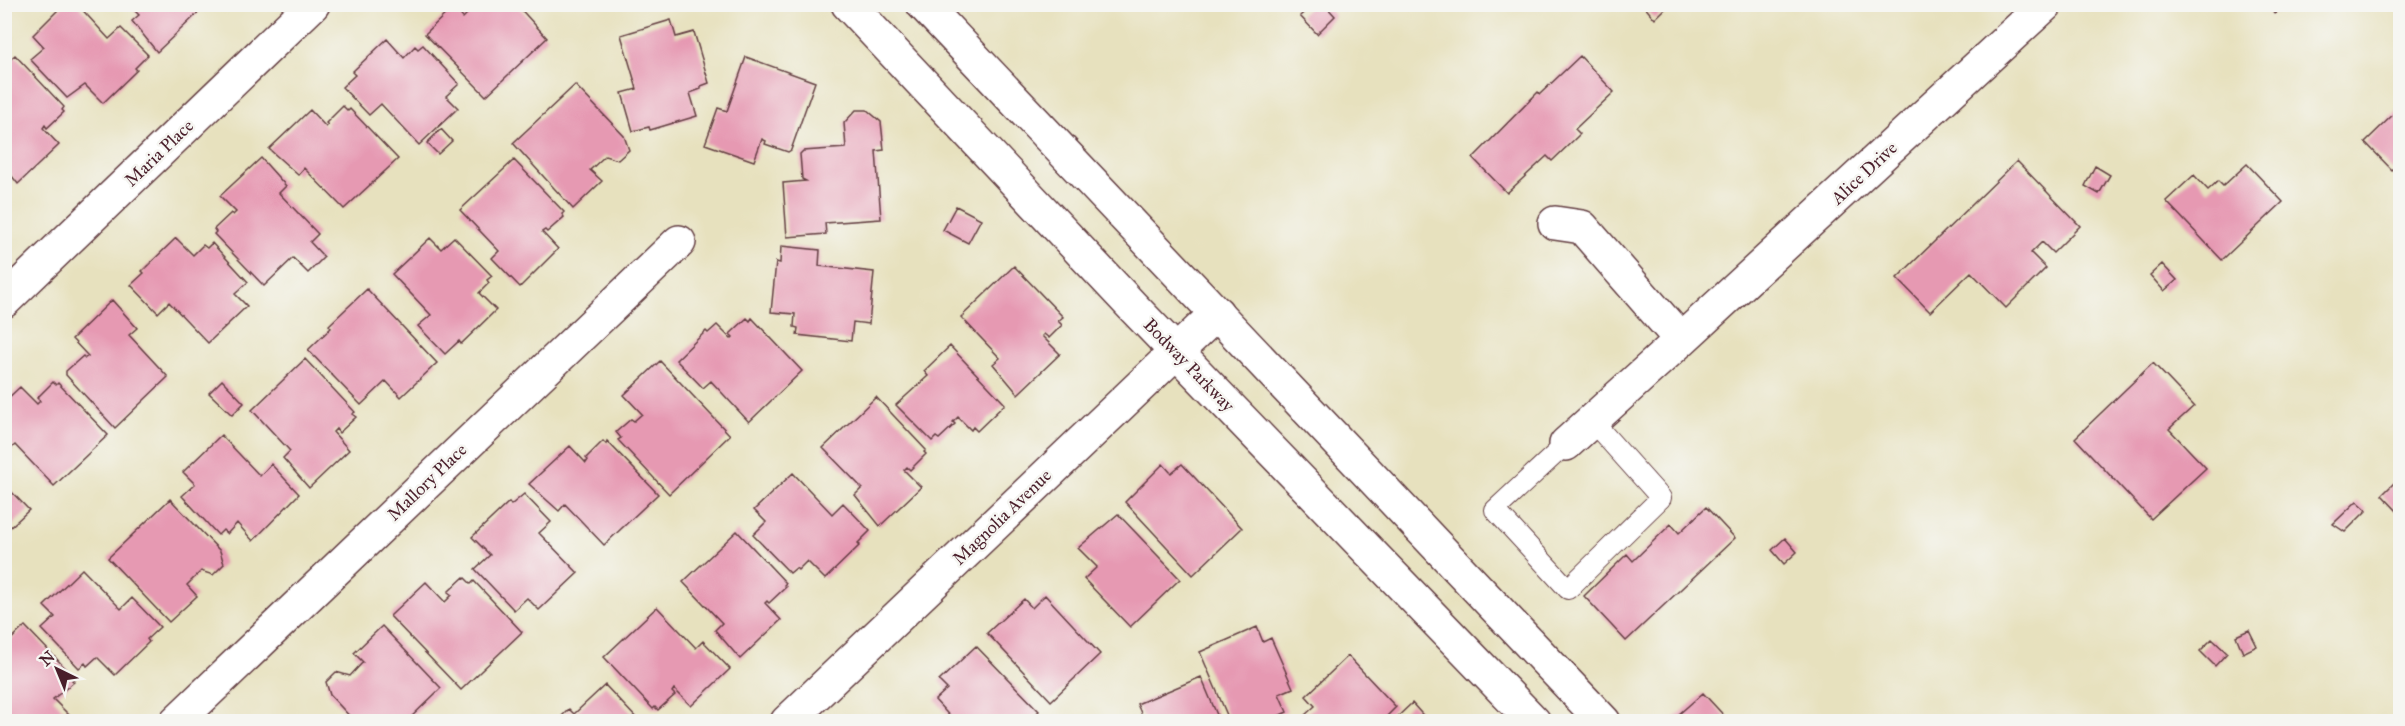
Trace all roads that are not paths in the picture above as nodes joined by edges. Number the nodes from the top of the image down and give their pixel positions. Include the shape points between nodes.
1 (313, 4) edge
2 (848, 4) edge
3 (923, 4) edge
4 (2046, 4) edge
5 (1555, 223) dead end
6 (679, 242) dead end
7 (4, 301) edge
8 (1217, 313) junction
9 (1681, 340) junction
10 (1177, 352) junction
11 (1592, 421) junction
12 (1566, 444) joint
13 (176, 722) edge
14 (788, 722) edge
15 (1534, 722) edge
16 (1604, 722) edge

1 - 7 street, Maria Place
2 - 10 street, Bodway Parkway
3 - 8 street
4 - 9 street, Alice Drive
5 - 9 street via 1582,227
6 - 13 street, Mallory Place
8 - 10 street, Magnolia Avenue
8 - 16 street
9 - 11 street, Alice Drive
10 - 14 street, Magnolia Avenue
10 - 15 street, Bodway Parkway
11 - 12 street, Alice Drive
11 - 12 lane via 1661,498 1568,589 1495,510

